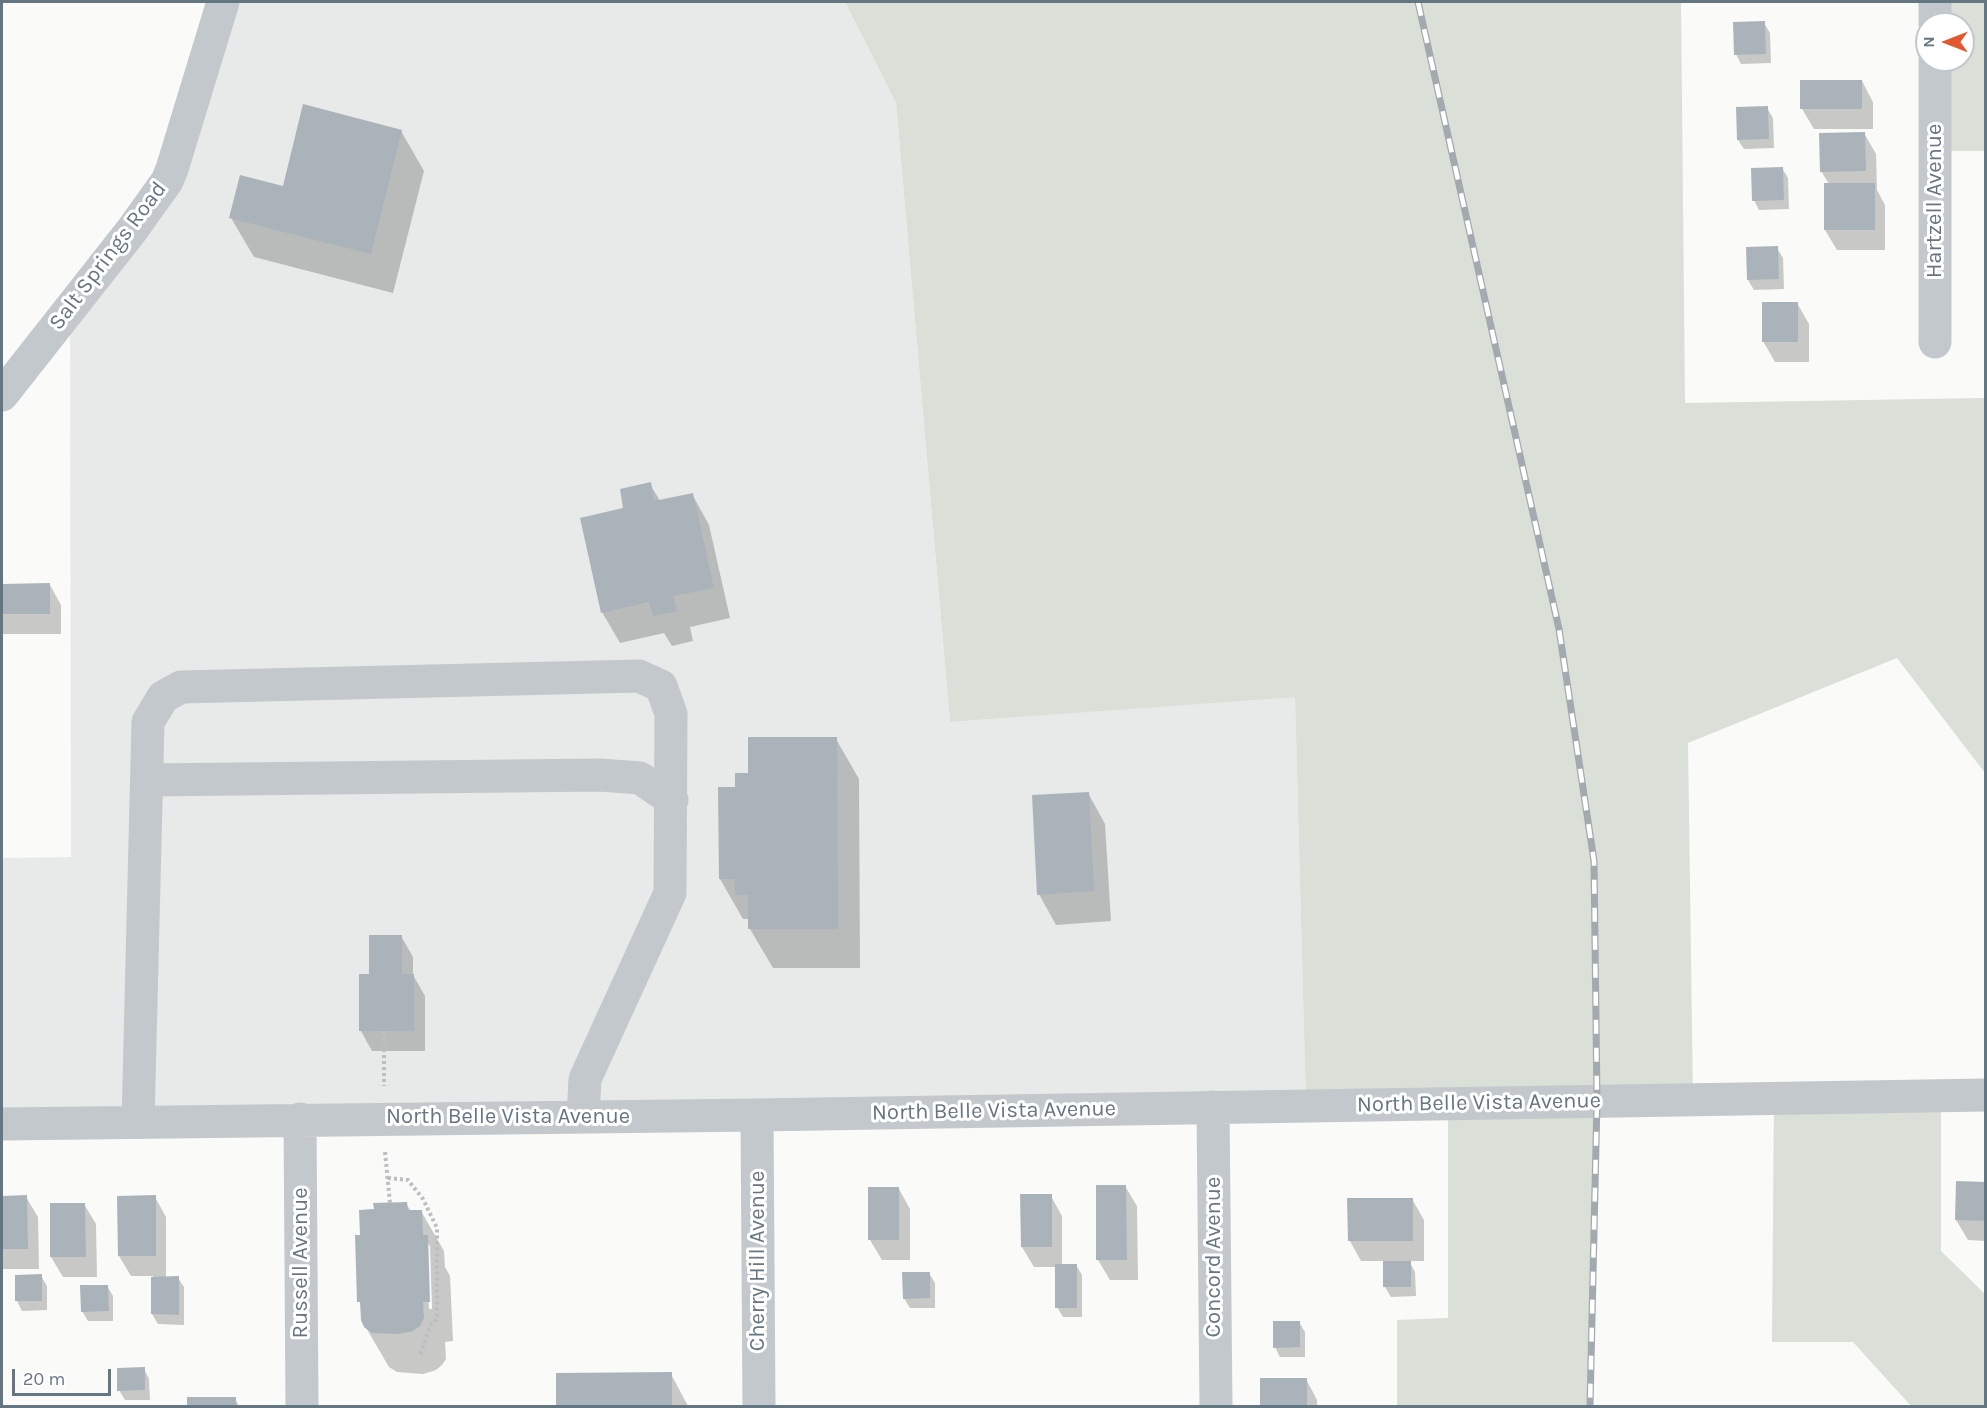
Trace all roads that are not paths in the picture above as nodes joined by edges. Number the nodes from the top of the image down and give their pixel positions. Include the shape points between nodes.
1 (223, 2) edge
2 (1935, 72) edge
3 (1935, 342) dead end
4 (6, 376) edge
5 (147, 780) junction
6 (672, 800) junction
7 (1986, 1095) edge
8 (1213, 1107) junction
9 (757, 1115) junction
10 (583, 1117) junction
11 (300, 1119) junction
12 (138, 1122) junction
13 (2, 1124) edge
14 (302, 1407) edge
15 (759, 1407) edge
16 (1215, 1407) edge

1 - 4 street, Salt Springs Road via 167,182 132,230
2 - 3 street, Hartzell Avenue
5 - 6 street via 600,775 639,778
5 - 6 street via 148,722 163,697 181,687 639,676 661,686 671,714
5 - 12 street
6 - 10 street via 670,893 585,1079
7 - 8 street, North Belle Vista Avenue
8 - 9 street, North Belle Vista Avenue
8 - 16 street, Concord Avenue
9 - 10 street, North Belle Vista Avenue
9 - 15 street, Cherry Hill Avenue
10 - 11 street, North Belle Vista Avenue
11 - 12 street, North Belle Vista Avenue
11 - 14 street, Russell Avenue
12 - 13 street, North Belle Vista Avenue

